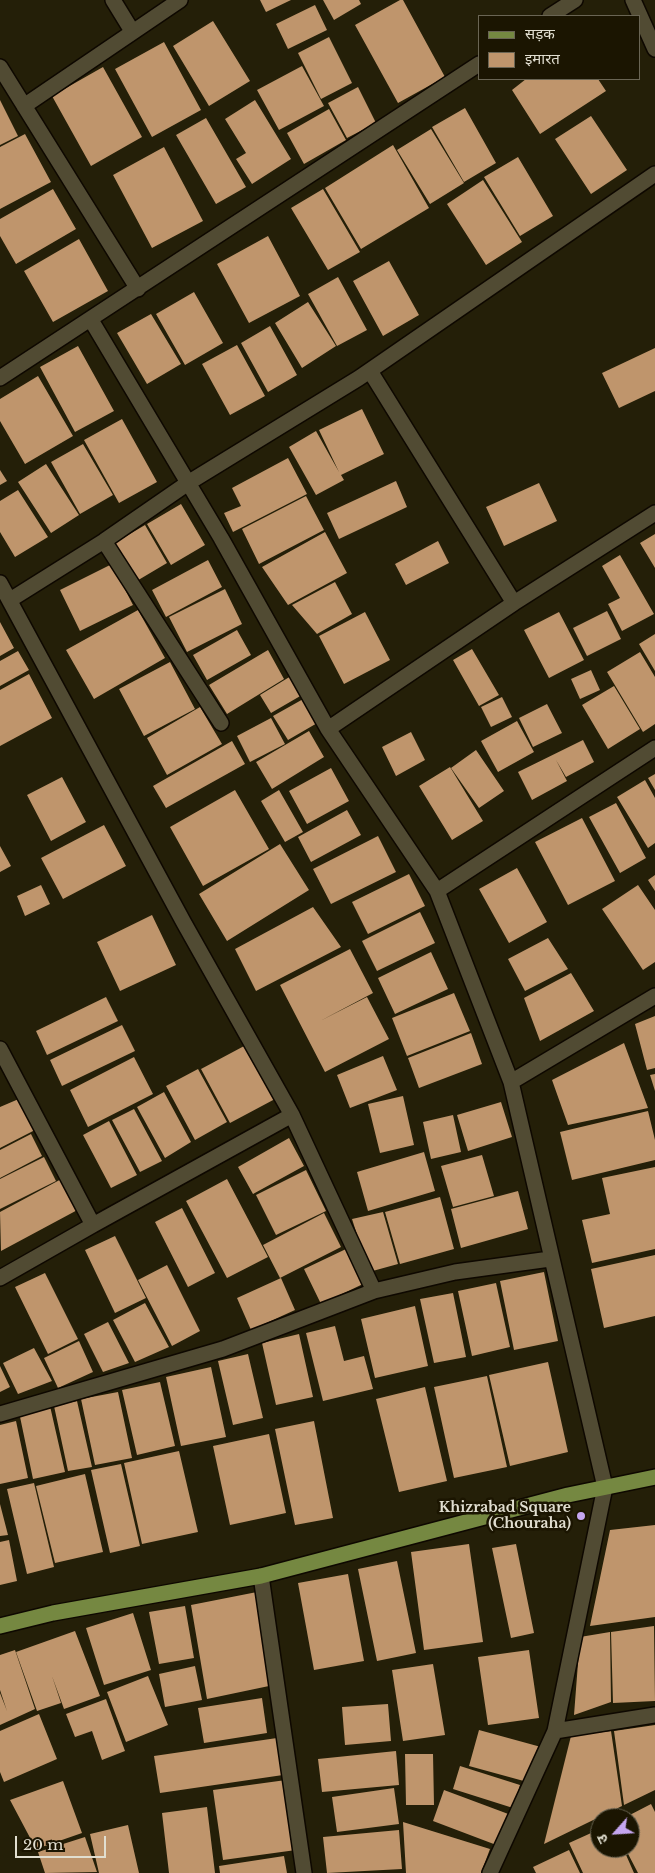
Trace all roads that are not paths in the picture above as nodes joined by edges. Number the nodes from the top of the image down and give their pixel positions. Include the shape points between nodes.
1 (113, 0) edge
2 (180, 0) edge
3 (575, 0) edge
4 (634, 0) edge
5 (552, 15) edge
6 (132, 31) junction
7 (655, 49) edge
8 (478, 65) edge
9 (0, 67) edge
10 (24, 106) junction
11 (655, 174) edge
12 (138, 290) junction
13 (91, 320) junction
14 (370, 371) junction
15 (0, 378) edge
16 (188, 483) junction
17 (655, 513) edge
18 (104, 541) junction
19 (0, 583) edge
20 (10, 600) junction
21 (514, 603) junction
22 (221, 723) dead end
23 (328, 729) junction
24 (655, 748) edge
25 (437, 891) junction
26 (655, 996) edge
27 (0, 1049) edge
28 (511, 1082) junction
29 (292, 1115) junction
30 (93, 1225) junction
31 (550, 1259) junction
32 (0, 1278) edge
33 (374, 1291) junction
34 (0, 1414) edge
35 (655, 1477) edge
36 (604, 1487) junction
37 (261, 1576) junction
38 (0, 1626) edge
39 (655, 1714) edge
40 (555, 1731) junction
41 (304, 1873) edge
42 (490, 1873) edge

1 - 6 street
2 - 6 street
3 - 5 street
4 - 7 street
6 - 10 street
8 - 12 street
9 - 10 street
10 - 12 street
11 - 14 street
12 - 13 street
13 - 15 street
13 - 16 street
14 - 16 street
14 - 21 street
16 - 18 street
16 - 23 street
17 - 21 street
18 - 20 street
18 - 22 street
19 - 20 street
20 - 29 street via 184,923
21 - 23 street
23 - 25 street
24 - 25 street
25 - 28 street
26 - 28 street
27 - 30 street
28 - 31 street
29 - 30 street
29 - 33 street
30 - 32 street
31 - 33 street via 455,1272
31 - 36 street
33 - 34 street via 223,1349
35 - 36 main road
36 - 37 main road
36 - 40 street
37 - 38 main road via 52,1613
37 - 41 street
39 - 40 street
40 - 42 street

